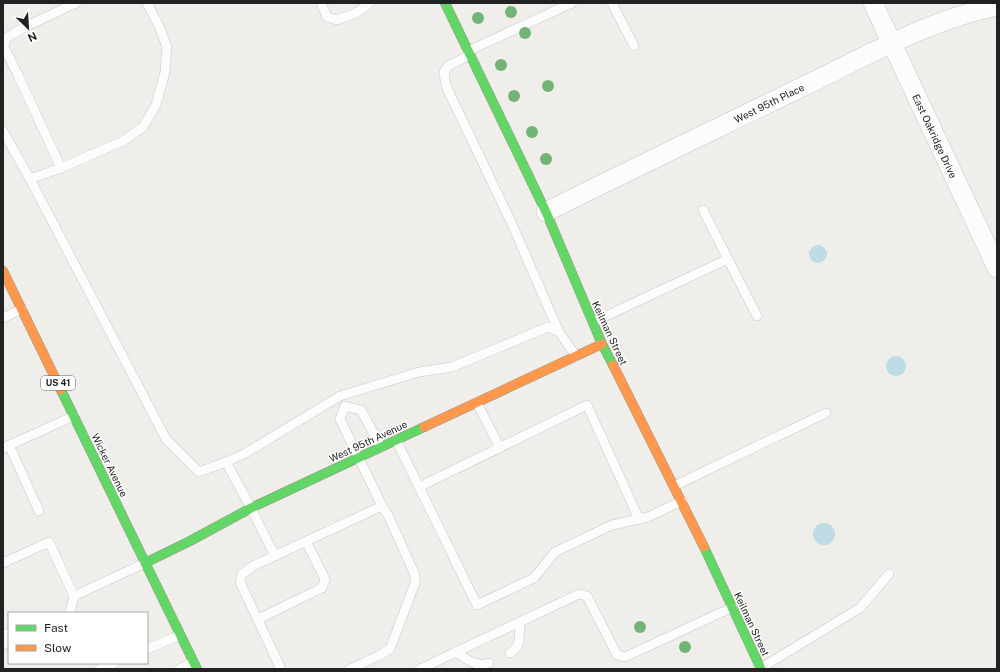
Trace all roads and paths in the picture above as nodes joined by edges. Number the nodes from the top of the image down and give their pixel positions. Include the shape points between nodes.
1 (76, 3) edge
2 (147, 3) edge
3 (322, 3) edge
4 (369, 3) edge
5 (445, 3) edge
6 (572, 3) edge
7 (612, 3) edge
8 (873, 3) edge
9 (997, 6) edge
10 (892, 44) junction
11 (634, 46) dead end
12 (469, 53) junction
13 (3, 131) edge
14 (61, 168) junction
15 (30, 179) junction
16 (703, 210) dead end
17 (546, 212) junction
18 (728, 259) junction
19 (997, 268) edge
20 (3, 271) edge
21 (22, 309) junction
22 (757, 316) dead end
23 (3, 318) edge
24 (593, 322) junction
25 (559, 332) junction
26 (602, 344) junction
27 (576, 356) junction
28 (340, 396) junction
29 (477, 403) junction
30 (345, 406) junction
31 (826, 413) dead end
32 (74, 416) junction
33 (396, 440) junction
34 (6, 447) edge
35 (381, 448) junction
36 (500, 448) junction
37 (359, 458) junction
38 (226, 462) junction
39 (419, 486) junction
40 (674, 486) junction
41 (682, 501) junction
42 (382, 506) junction
43 (251, 508) junction
44 (39, 511) dead end
45 (639, 519) junction
46 (306, 541) junction
47 (275, 556) junction
48 (3, 563) edge
49 (145, 563) junction
50 (889, 574) dead end
51 (74, 596) junction
52 (733, 607) junction
53 (70, 612) edge
54 (258, 619) junction
55 (520, 622) junction
56 (180, 635) junction
57 (148, 649) edge
58 (456, 652) junction
59 (510, 653) dead end
60 (489, 663) dead end
61 (112, 664) edge
62 (195, 666) edge
63 (761, 668) edge
64 (100, 669) edge
65 (179, 669) edge
66 (281, 669) edge
67 (350, 669) edge
68 (420, 669) edge

1 - 14 lane via 19,30 6,38 4,47
2 - 14 lane via 167,47 165,72 156,104 143,127 123,141
3 - 4 lane via 327,16 337,20 357,12
5 - 12 main road, Keilman Street
6 - 12 lane
7 - 11 lane
8 - 10 street, East Oakridge Drive
9 - 10 street, West 95th Place via 952,18
10 - 17 street, West 95th Place
10 - 19 street, East Oakridge Drive
12 - 17 main road, Keilman Street
12 - 25 lane via 448,66 444,72 446,86 512,224
13 - 15 lane
14 - 15 lane
15 - 38 lane via 166,439 199,472
16 - 18 lane
17 - 24 main road, Keilman Street
18 - 22 lane
18 - 24 lane
20 - 21 main road, Wicker Avenue / US 41
21 - 23 lane
21 - 32 main road, Wicker Avenue / US 41
24 - 26 main road, Keilman Street
25 - 27 lane
25 - 28 lane via 548,327 452,367 419,372
26 - 27 main road, West 95th Avenue
26 - 40 main road, Keilman Street
27 - 29 main road, West 95th Avenue
28 - 30 lane
28 - 38 lane via 244,454
29 - 33 main road, West 95th Avenue
29 - 36 lane
30 - 35 lane via 361,410
30 - 37 lane via 340,419
31 - 40 lane
32 - 34 lane
32 - 49 main road, Wicker Avenue / US 41
33 - 35 main road, West 95th Avenue
33 - 39 lane
34 - 44 lane
35 - 37 main road, West 95th Avenue
36 - 39 lane
36 - 45 lane via 587,405
37 - 42 lane
37 - 43 main road, West 95th Avenue
38 - 43 lane
39 - 45 lane via 477,605 534,578 555,552 612,525
40 - 41 main road, Keilman Street
41 - 45 lane
41 - 52 main road, Keilman Street
42 - 46 lane
42 - 67 lane via 415,574 415,583 390,649
43 - 47 lane
43 - 49 main road, West 95th Avenue
46 - 47 lane
46 - 54 lane via 325,579 322,588
47 - 54 lane via 242,574 240,582
48 - 51 lane via 49,542
49 - 51 lane
49 - 56 main road, Wicker Avenue / US 41
50 - 63 lane via 860,608
51 - 53 lane
52 - 55 lane via 625,657 617,655 587,596 579,594
52 - 63 main road, Keilman Street
54 - 66 lane
55 - 58 lane
55 - 59 lane via 518,647
56 - 57 lane
56 - 62 main road, Wicker Avenue / US 41
58 - 60 lane via 475,664
58 - 68 lane
61 - 64 lane
62 - 65 lane

